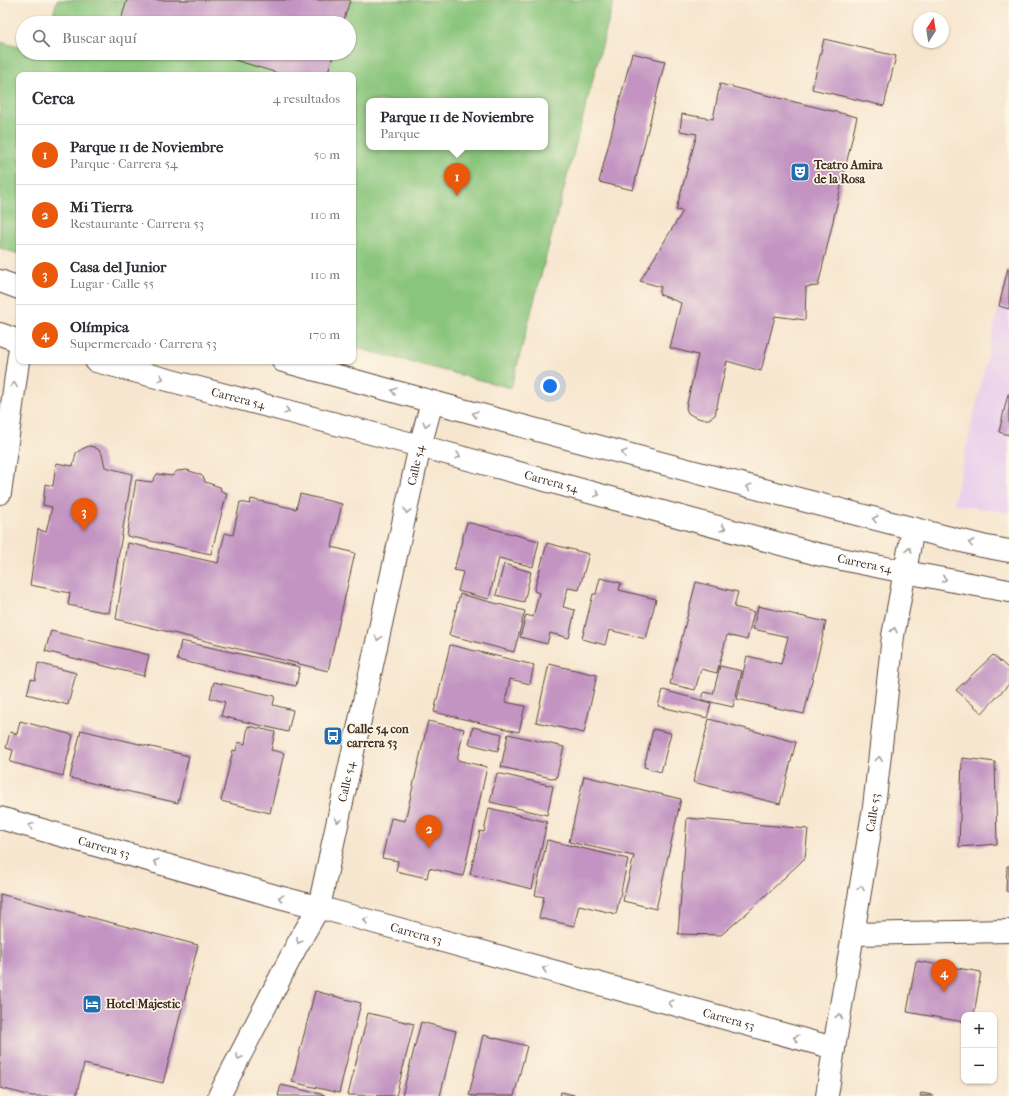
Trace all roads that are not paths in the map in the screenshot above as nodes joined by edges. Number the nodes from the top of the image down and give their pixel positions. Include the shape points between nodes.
1 (0, 281) edge
2 (16, 287) edge
3 (0, 334) edge
4 (16, 340) edge
5 (18, 364) edge
6 (107, 364) edge
7 (294, 364) edge
8 (432, 402) junction
9 (420, 446) junction
10 (0, 493) edge
11 (913, 528) junction
12 (1009, 551) edge
13 (905, 572) junction
14 (1009, 591) edge
15 (0, 818) edge
16 (318, 907) junction
17 (1009, 931) edge
18 (853, 934) junction
19 (834, 1048) junction
20 (219, 1096) edge
21 (827, 1096) edge

1 - 2 street
3 - 4 street
10 -> 5 street
6 -> 9 street, Carrera 54
8 -> 7 street
8 -> 9 street, Calle 54
11 -> 8 street
9 -> 13 street, Carrera 54 via 817,554
9 -> 16 street, Calle 54
12 -> 11 street
13 -> 11 street, Calle 53
13 -> 14 street, Carrera 54
18 -> 13 street, Calle 53 via 874,807 893,636
16 -> 15 street, Carrera 53
19 -> 16 street, Carrera 53
16 -> 20 street, Calle 54
17 - 18 street
19 -> 18 street, Calle 53
19 - 21 street, Calle 53

